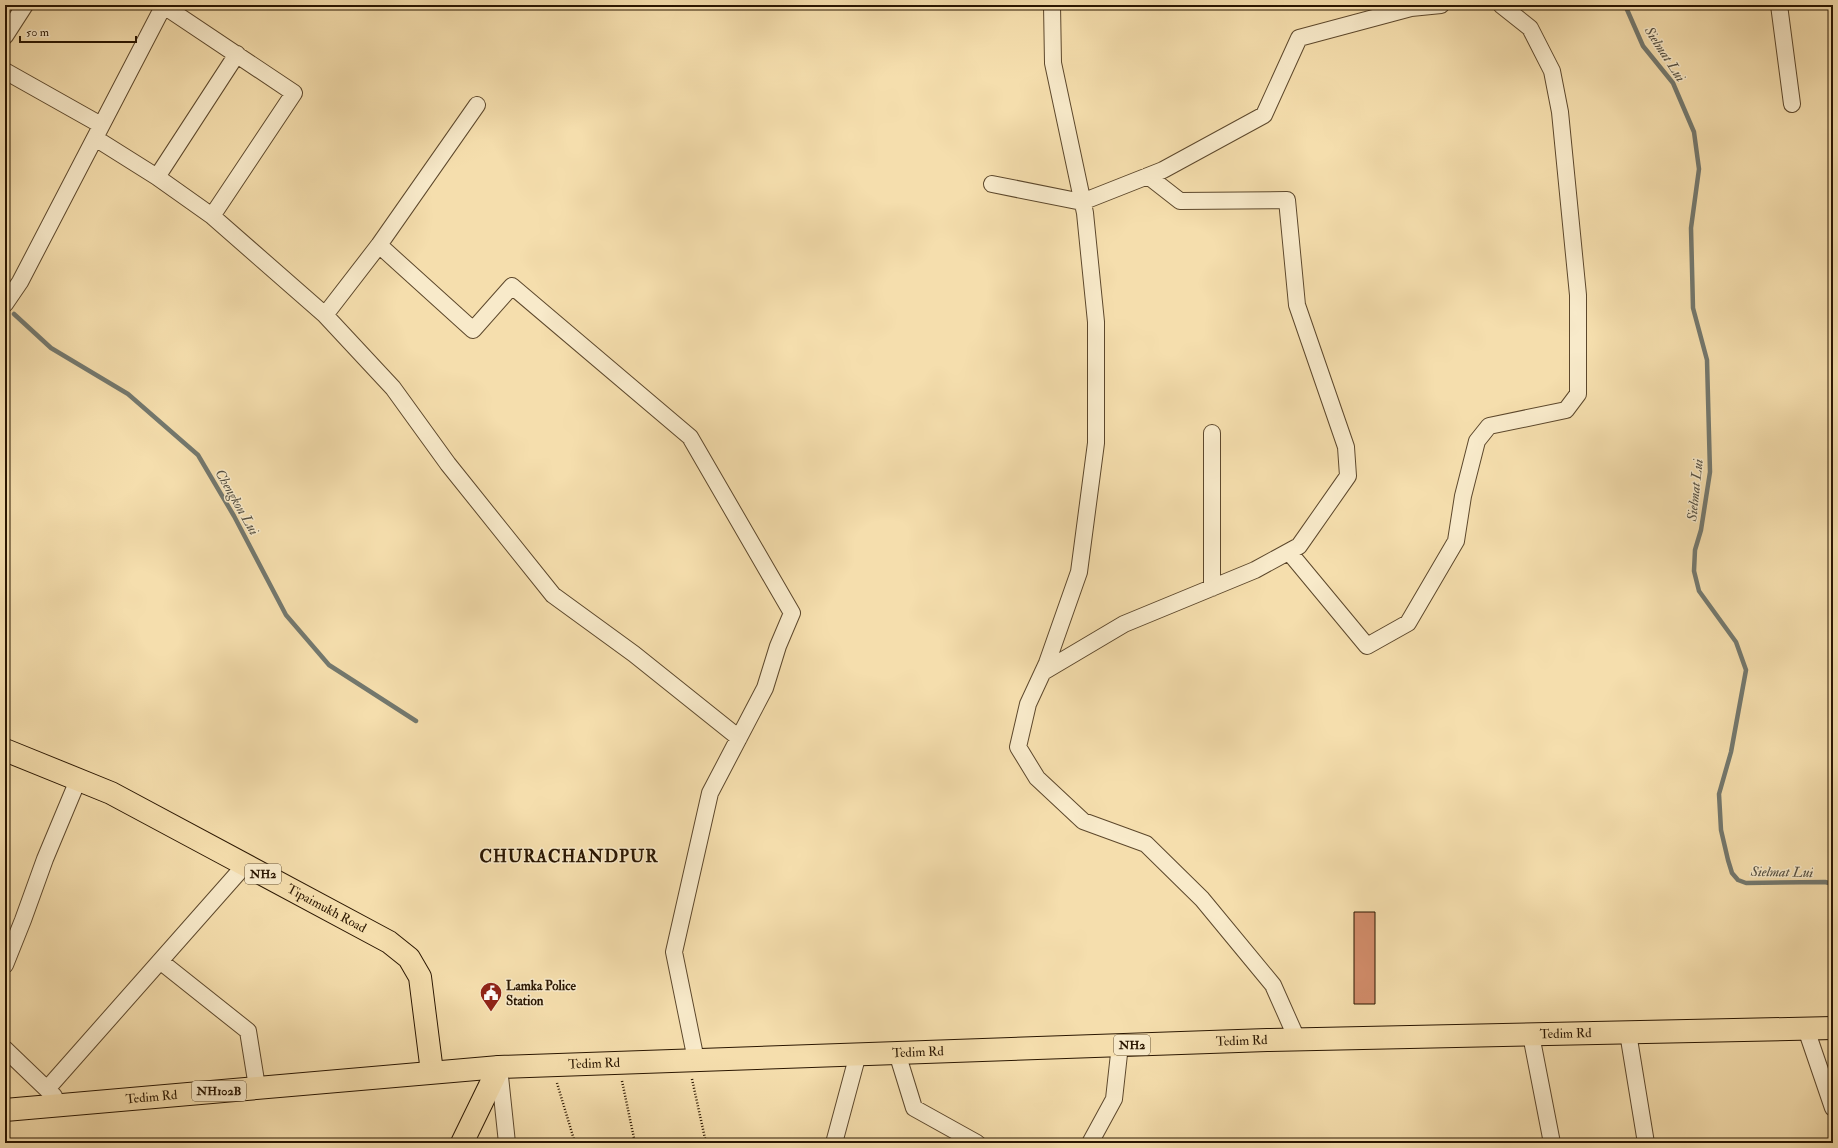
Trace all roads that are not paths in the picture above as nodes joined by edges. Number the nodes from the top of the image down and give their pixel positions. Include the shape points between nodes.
1 (25, 5) edge
2 (164, 5) edge
3 (1052, 5) edge
4 (1441, 5) edge
5 (1501, 5) edge
6 (1779, 5) edge
7 (5, 36) edge
8 (237, 54) junction
9 (5, 72) edge
10 (1792, 104) dead end
11 (477, 105) dead end
12 (98, 132) junction
13 (1148, 176) junction
14 (157, 177) junction
15 (992, 184) dead end
16 (1082, 202) junction
17 (212, 216) junction
18 (379, 245) junction
19 (5, 304) edge
20 (325, 315) junction
21 (1212, 433) dead end
22 (1289, 552) junction
23 (1212, 588) junction
24 (1043, 672) junction
25 (739, 738) junction
26 (5, 750) edge
27 (78, 780) junction
28 (245, 865) junction
29 (160, 961) junction
30 (5, 965) edge
31 (1833, 1028) edge
32 (1806, 1029) junction
33 (1628, 1033) junction
34 (1531, 1035) junction
35 (1297, 1039) junction
36 (1120, 1045) junction
37 (5, 1049) edge
38 (897, 1053) junction
39 (858, 1054) junction
40 (692, 1060) junction
41 (499, 1067) junction
42 (432, 1072) junction
43 (257, 1088) junction
44 (47, 1089) junction
45 (63, 1104) junction
46 (1833, 1108) edge
47 (5, 1110) edge
48 (462, 1143) edge
49 (507, 1143) edge
50 (834, 1143) edge
51 (977, 1143) edge
52 (1090, 1143) edge
53 (1552, 1143) edge
54 (1646, 1143) edge

1 - 7 street
2 - 8 street
2 - 12 street
3 - 16 street via 1053,63
4 - 13 street via 1411,8 1299,38 1264,115
5 - 22 street via 1530,28 1552,71 1560,112 1578,295 1578,394 1566,410 1489,426 1477,441 1463,496 1456,541 1408,623 1368,646
6 - 10 street
8 - 14 street
8 - 17 street via 294,93
9 - 12 street
11 - 18 street
12 - 14 street
12 - 19 street via 20,282
13 - 16 street
13 - 22 street via 1180,201 1287,200 1297,305 1346,447 1348,476 1299,546
14 - 17 street
15 - 16 street
16 - 24 street via 1096,322 1096,443 1079,572
17 - 20 street
18 - 20 street
18 - 25 street via 473,330 512,286 690,437 792,613 765,688
20 - 25 street via 393,388 448,464 553,595 634,654
21 - 23 street
22 - 23 street
23 - 24 street via 1124,624
24 - 35 street via 1028,704 1018,747 1037,778 1083,821 1146,844 1202,899 1273,985
25 - 40 street via 710,793 674,952
26 - 27 main road, Tipaimukh Road / NH2
27 - 28 main road, Tipaimukh Road / NH2 via 111,793
27 - 30 street
28 - 29 street
28 - 42 main road, Tipaimukh Road / NH2 via 389,942 409,958 420,977
29 - 43 street via 248,1031
29 - 44 street
31 - 32 main road, Tedim Rd / NH2
32 - 33 main road, Tedim Rd / NH2
32 - 46 street
33 - 34 main road, Tedim Rd / NH2
33 - 54 street
34 - 35 main road, Tedim Rd / NH2
34 - 53 street
35 - 36 main road, Tedim Rd / NH2
36 - 38 main road, Tedim Rd / NH2
36 - 52 street via 1114,1100
37 - 44 street
38 - 39 main road, Tedim Rd / NH2
38 - 51 street via 914,1108
39 - 40 main road, Tedim Rd / NH2
39 - 50 street
40 - 41 main road, Tedim Rd / NH2
41 - 42 main road, Tedim Rd / NH2
41 - 48 main road
41 - 49 street
42 - 43 main road, Tedim Rd / NH102B
43 - 45 main road, Tedim Rd / NH102B
44 - 45 street
45 - 47 main road, Tedim Rd / NH102B

